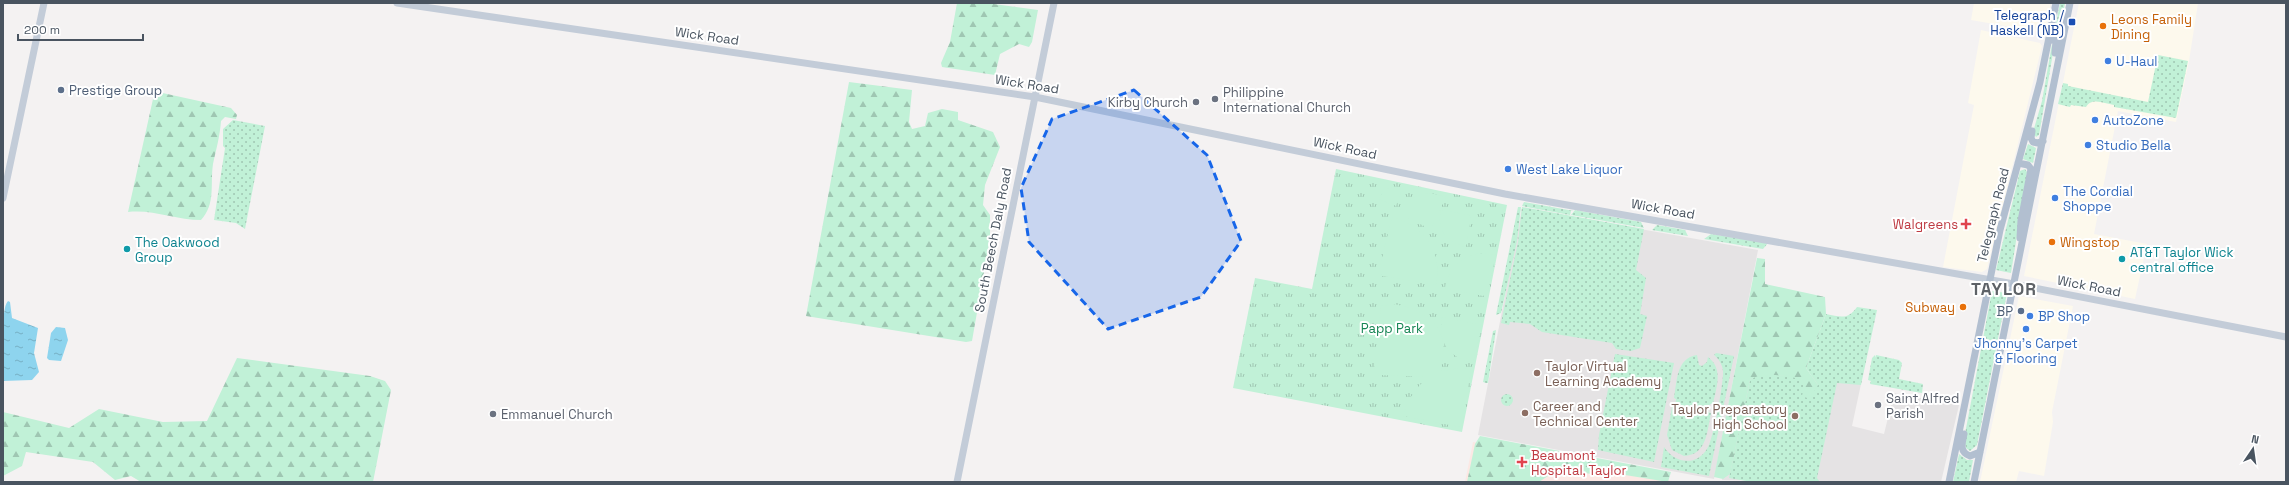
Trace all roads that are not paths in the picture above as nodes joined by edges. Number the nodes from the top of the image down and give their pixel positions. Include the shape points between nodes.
1 (44, 3) edge
2 (397, 3) edge
3 (1054, 3) edge
4 (2056, 3) edge
5 (2070, 3) edge
6 (2049, 41) junction
7 (2040, 82) junction
8 (2051, 95) junction
9 (1035, 97) junction
10 (2043, 141) junction
11 (2018, 163) junction
12 (3, 198) edge
13 (2021, 250) junction
14 (1989, 280) junction
15 (2014, 284) junction
16 (2286, 337) edge
17 (1970, 380) junction
18 (1980, 452) junction
19 (957, 482) edge
20 (1949, 482) edge
21 (1974, 482) edge

1 - 12 street
2 - 9 street, Wick Road
3 - 9 street, South Beech Daly Road
4 - 6 main road, Telegraph Road
5 - 8 main road
6 - 7 main road, Telegraph Road
6 - 8 main road via 2054,39 2056,43 2050,79
7 - 10 main road via 2040,100 2031,138 2036,143
7 - 11 main road, Telegraph Road
8 - 10 main road
9 - 14 street, Wick Road via 1505,194
9 - 19 street, South Beech Daly Road
10 - 13 main road
11 - 13 main road via 2028,165 2031,169 2020,225
11 - 14 main road, Telegraph Road
13 - 15 main road
14 - 15 street, Wick Road
14 - 17 main road, Telegraph Road
15 - 16 street, Wick Road
15 - 18 main road
17 - 18 main road via 1972,392 1962,447 1965,454 1970,456
17 - 20 main road, Telegraph Road
18 - 21 main road

